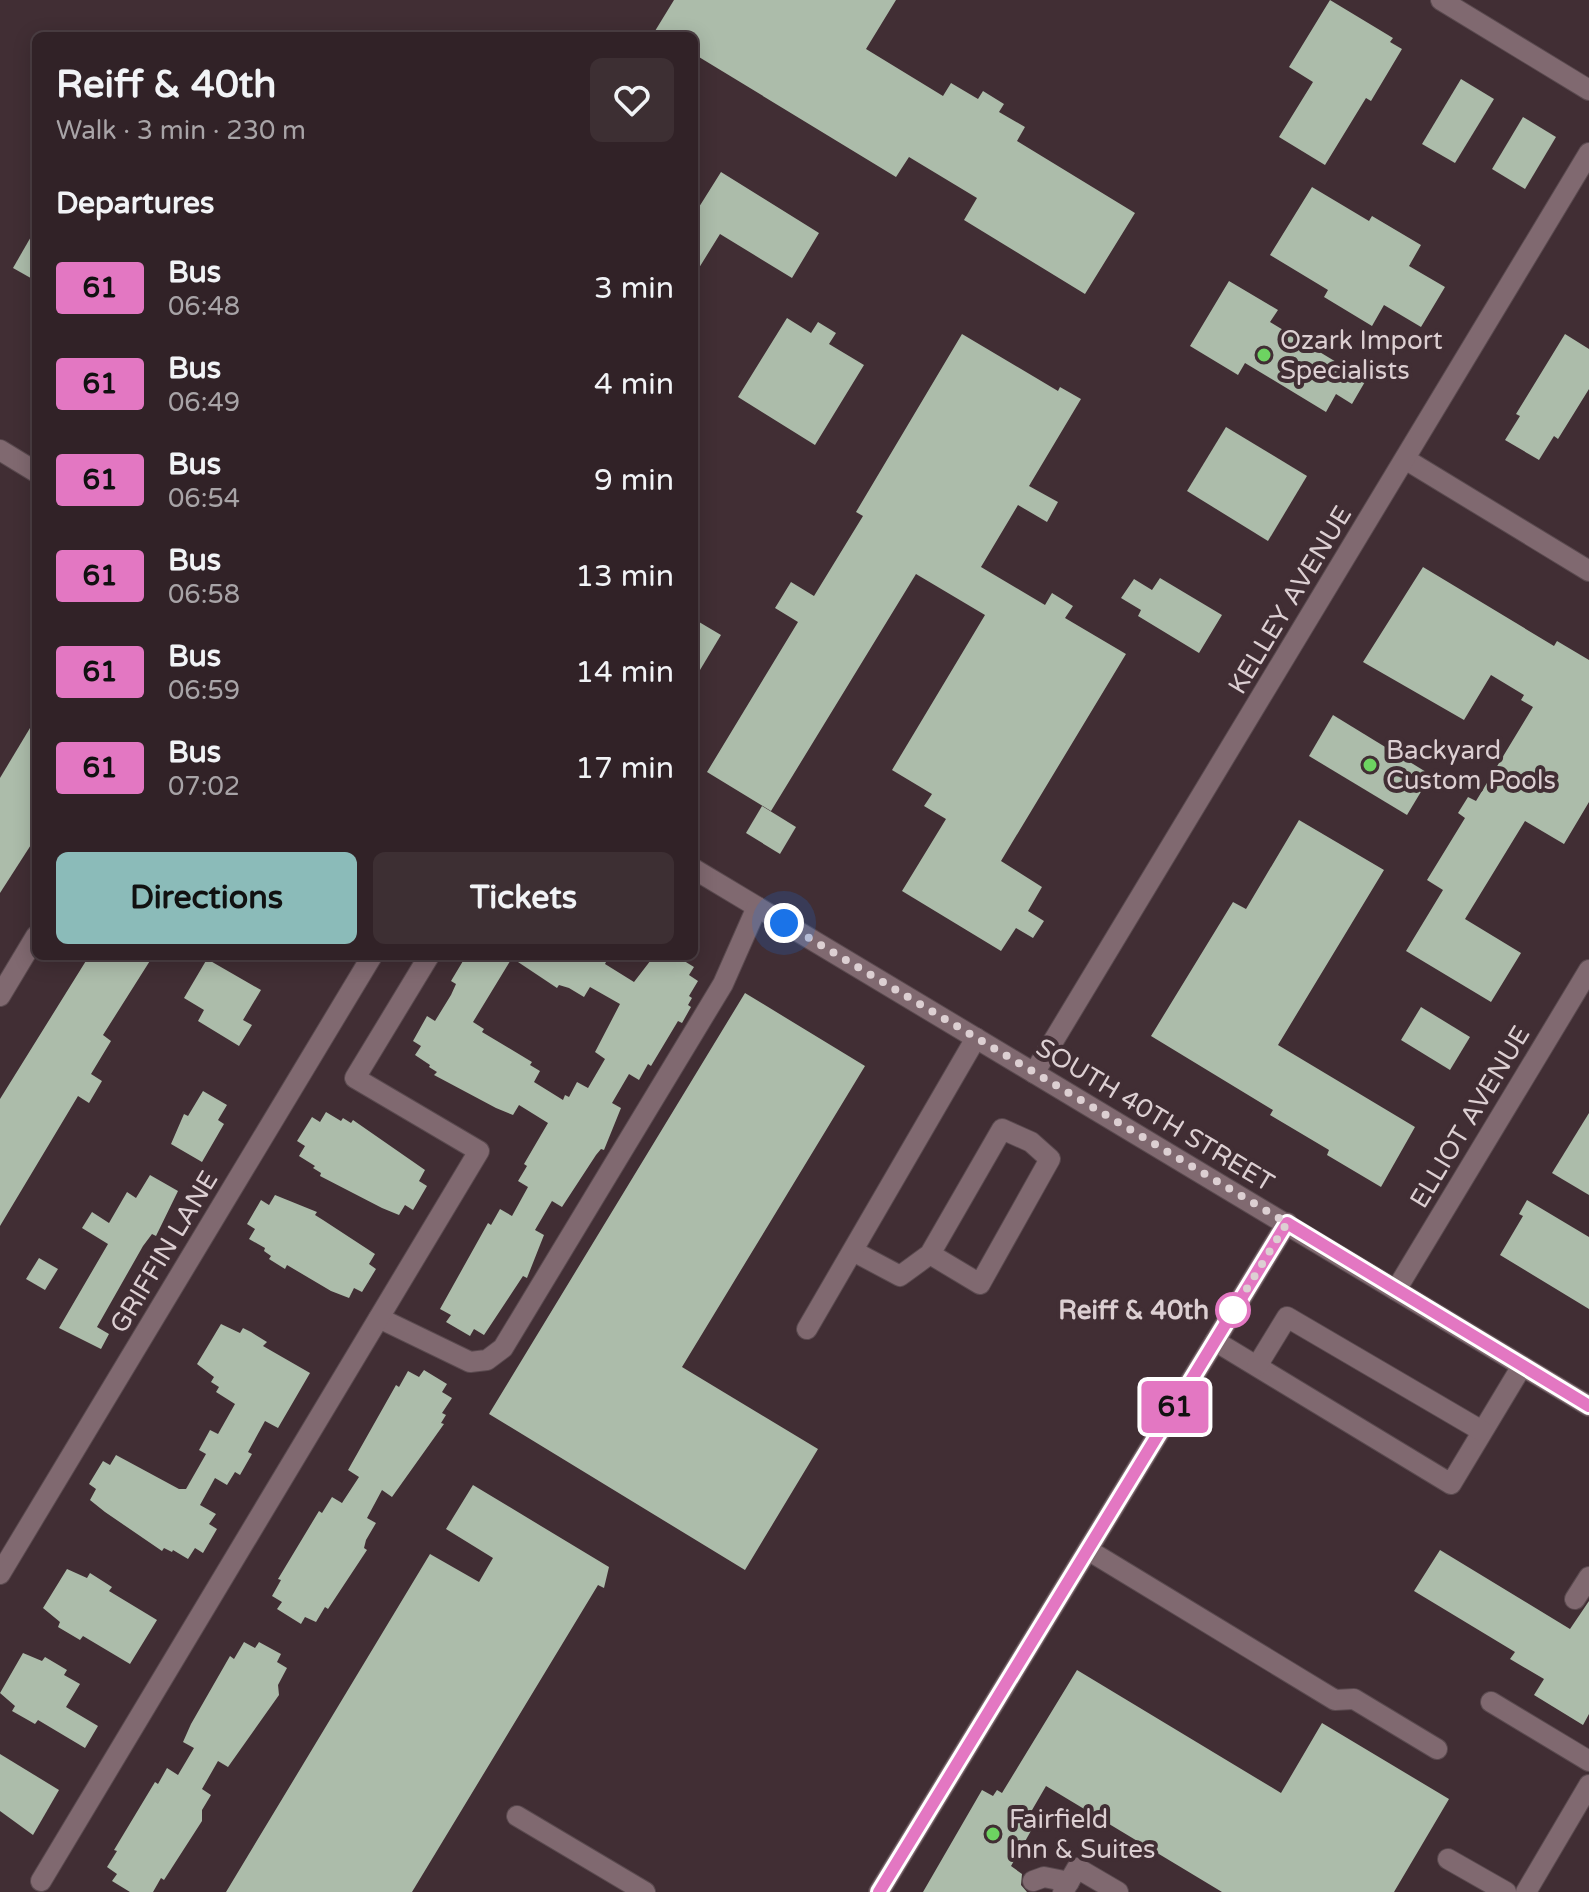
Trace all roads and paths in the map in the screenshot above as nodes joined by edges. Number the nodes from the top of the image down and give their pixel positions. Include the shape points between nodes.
1 (1441, 0) edge
2 (1589, 90) edge
3 (1589, 153) edge
4 (0, 450) edge
5 (1405, 459) junction
6 (32, 466) edge
7 (1589, 571) edge
8 (698, 871) edge
9 (757, 907) junction
10 (32, 943) edge
11 (370, 960) edge
12 (427, 960) edge
13 (1589, 970) edge
14 (0, 996) edge
15 (976, 1038) junction
16 (1034, 1073) junction
17 (1287, 1223) junction
18 (853, 1251) junction
19 (930, 1254) junction
20 (1396, 1290) junction
21 (379, 1318) junction
22 (807, 1329) dead end
23 (1215, 1341) junction
24 (1257, 1366) junction
25 (1522, 1366) junction
26 (1589, 1406) edge
27 (1482, 1431) junction
28 (1088, 1550) junction
29 (0, 1574) edge
30 (1589, 1577) edge
31 (1575, 1599) dead end
32 (1491, 1702) dead end
33 (1437, 1749) dead end
34 (1589, 1761) edge
35 (1589, 1785) edge
36 (517, 1816) dead end
37 (1448, 1859) dead end
38 (41, 1881) dead end
39 (1033, 1881) dead end
40 (1066, 1887) edge
41 (645, 1892) edge
42 (879, 1892) edge
43 (1118, 1892) edge
44 (1506, 1892) edge
45 (1526, 1892) edge

1 - 2 street
3 - 5 street, KELLEY AVENUE
4 - 6 street
5 - 7 street
5 - 16 street, KELLEY AVENUE
8 - 9 street, SOUTH 40TH STREET
9 - 15 street, SOUTH 40TH STREET
9 - 21 street via 723,984 503,1348 487,1360 470,1362
10 - 14 street
11 - 29 street, GRIFFIN LANE
12 - 21 street via 355,1078 479,1151
13 - 20 street, ELLIOT AVENUE
15 - 16 street, SOUTH 40TH STREET
15 - 18 street
16 - 17 street, SOUTH 40TH STREET
17 - 20 street, SOUTH 40TH STREET
17 - 23 street
18 - 19 street via 900,1276
18 - 22 street
19 - 19 street via 980,1284 1050,1159 1031,1142 1002,1129
20 - 25 street, SOUTH 40TH STREET
21 - 38 street
23 - 24 street
23 - 28 street
24 - 27 street via 1287,1317
24 - 27 street via 1451,1484
25 - 26 street, SOUTH 40TH STREET
25 - 27 street
28 - 33 street via 1335,1700 1354,1699
28 - 42 street
30 - 31 street
32 - 34 street
35 - 45 street
36 - 41 street
37 - 44 street
39 - 40 street via 1044,1877
40 - 43 street via 1077,1868

